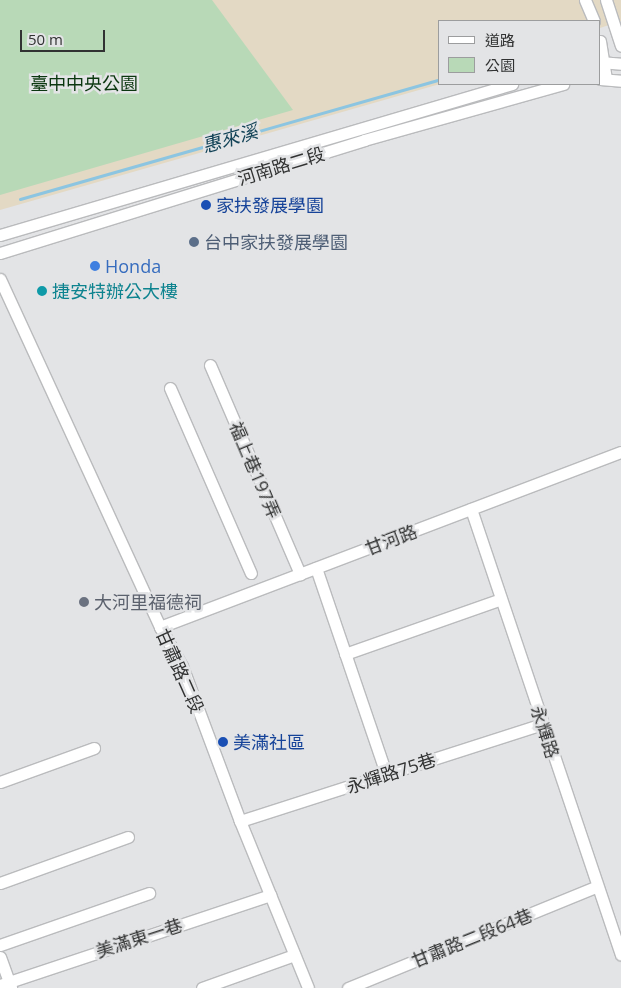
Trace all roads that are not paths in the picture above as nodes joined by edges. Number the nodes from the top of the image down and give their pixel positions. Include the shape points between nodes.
1 (585, 0) edge
2 (606, 0) edge
3 (594, 20) edge
4 (621, 45) edge
5 (602, 62) edge
6 (621, 64) edge
7 (603, 79) edge
8 (621, 81) edge
9 (509, 85) edge
10 (559, 85) edge
11 (0, 235) edge
12 (0, 253) edge
13 (0, 279) edge
14 (210, 365) dead end
15 (170, 388) dead end
16 (621, 452) edge
17 (471, 509) junction
18 (316, 568) junction
19 (251, 573) dead end
20 (300, 574) junction
21 (501, 599) junction
22 (160, 627) junction
23 (345, 654) junction
24 (542, 724) junction
25 (94, 748) dead end
26 (386, 774) junction
27 (0, 782) edge
28 (240, 821) junction
29 (128, 837) dead end
30 (0, 883) edge
31 (596, 887) junction
32 (149, 892) dead end
33 (270, 895) junction
34 (0, 945) edge
35 (621, 954) edge
36 (294, 955) junction
37 (0, 957) edge
38 (6, 985) edge
39 (202, 988) edge
40 (308, 988) edge
41 (348, 988) edge

1 - 3 street
2 - 4 street
4 - 5 street
5 - 6 street
5 - 7 street
7 - 8 street
9 - 11 street, 河南路二段
10 - 12 street, 河南路二段 via 364,140
13 - 22 street, 甘肅路二段
14 - 20 street, 福上巷197弄
15 - 19 street
16 - 17 street, 甘河路
17 - 18 street, 甘河路
17 - 21 street, 永輝路
18 - 20 street, 甘河路
18 - 23 street
20 - 22 street, 甘河路
21 - 23 street
21 - 24 street, 永輝路
22 - 28 street, 甘肅路二段 via 182,666
23 - 26 street
24 - 26 street, 永輝路75巷
24 - 31 street, 永輝路
25 - 27 street
26 - 28 street, 永輝路75巷
28 - 33 street, 甘肅路二段
29 - 30 street
31 - 35 street, 永輝路
31 - 41 street, 甘肅路二段64巷
32 - 34 street
33 - 36 street, 甘肅路二段
33 - 38 street, 美滿東一巷
36 - 39 street
36 - 40 street, 甘肅路二段
37 - 38 street

